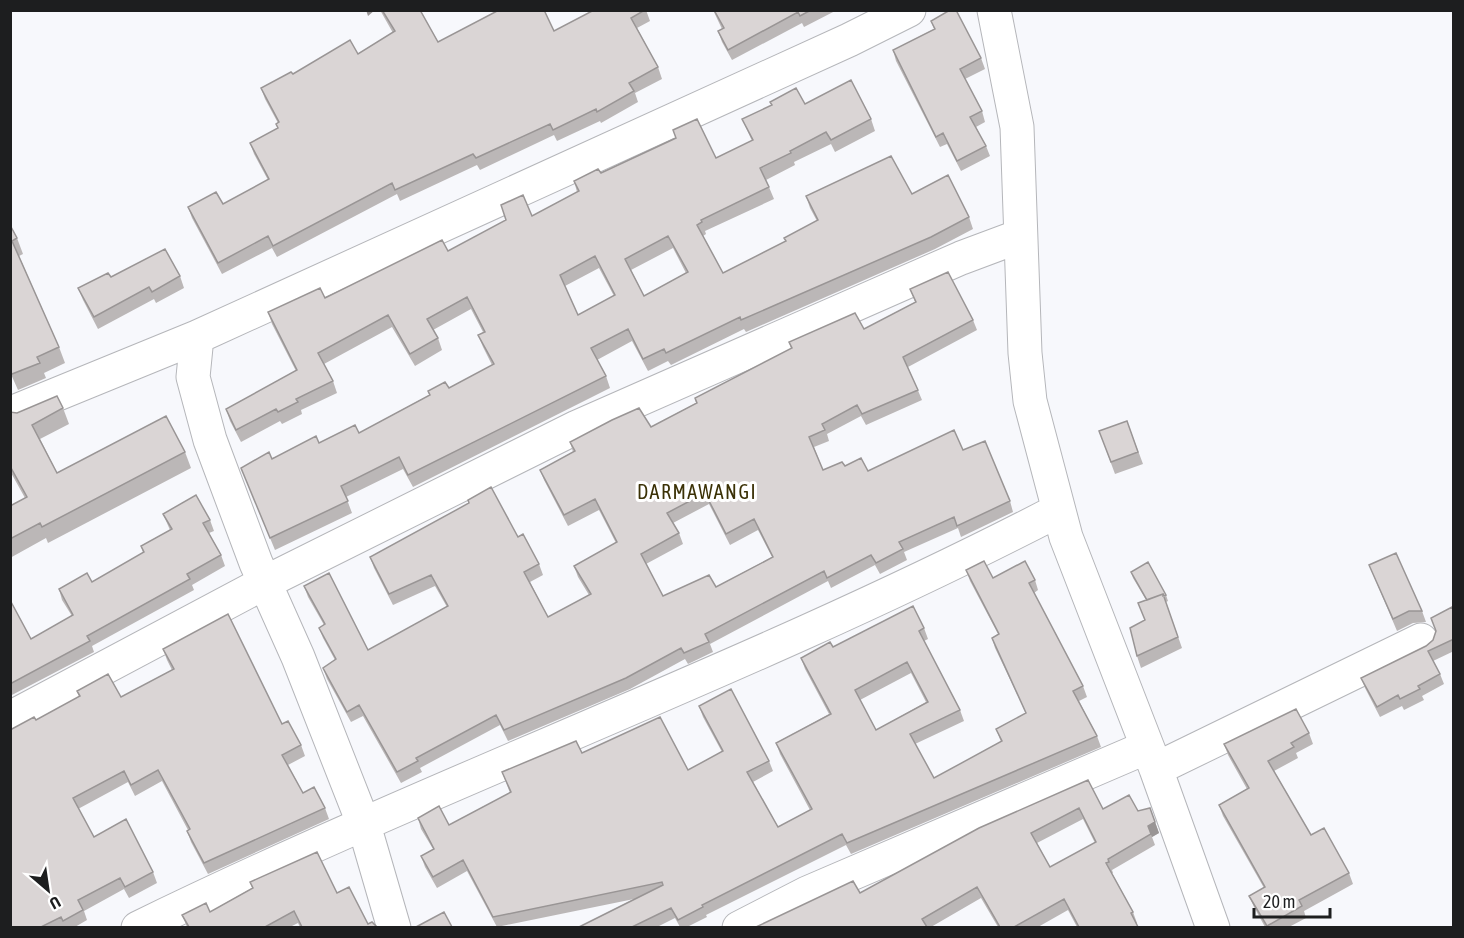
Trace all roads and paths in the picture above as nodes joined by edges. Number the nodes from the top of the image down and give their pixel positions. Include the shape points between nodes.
1 (909, 10) edge
2 (994, 10) edge
3 (1020, 236) junction
4 (196, 337) junction
5 (16, 411) edge
6 (1057, 511) junction
7 (264, 583) junction
8 (1421, 640) dead end
9 (10, 718) edge
10 (1151, 758) junction
11 (364, 825) junction
12 (138, 927) edge
13 (394, 927) edge
14 (739, 927) edge
15 (1213, 927) edge

1 - 4 street
2 - 3 street via 1017,126
3 - 6 street via 1030,401
3 - 7 street via 960,258 577,427
4 - 5 street
4 - 7 street via 196,394
6 - 10 street
6 - 11 street via 964,560 755,656
7 - 9 street
7 - 11 street via 298,657
8 - 10 street
10 - 14 street via 807,893
10 - 15 street
11 - 12 street
11 - 13 street

